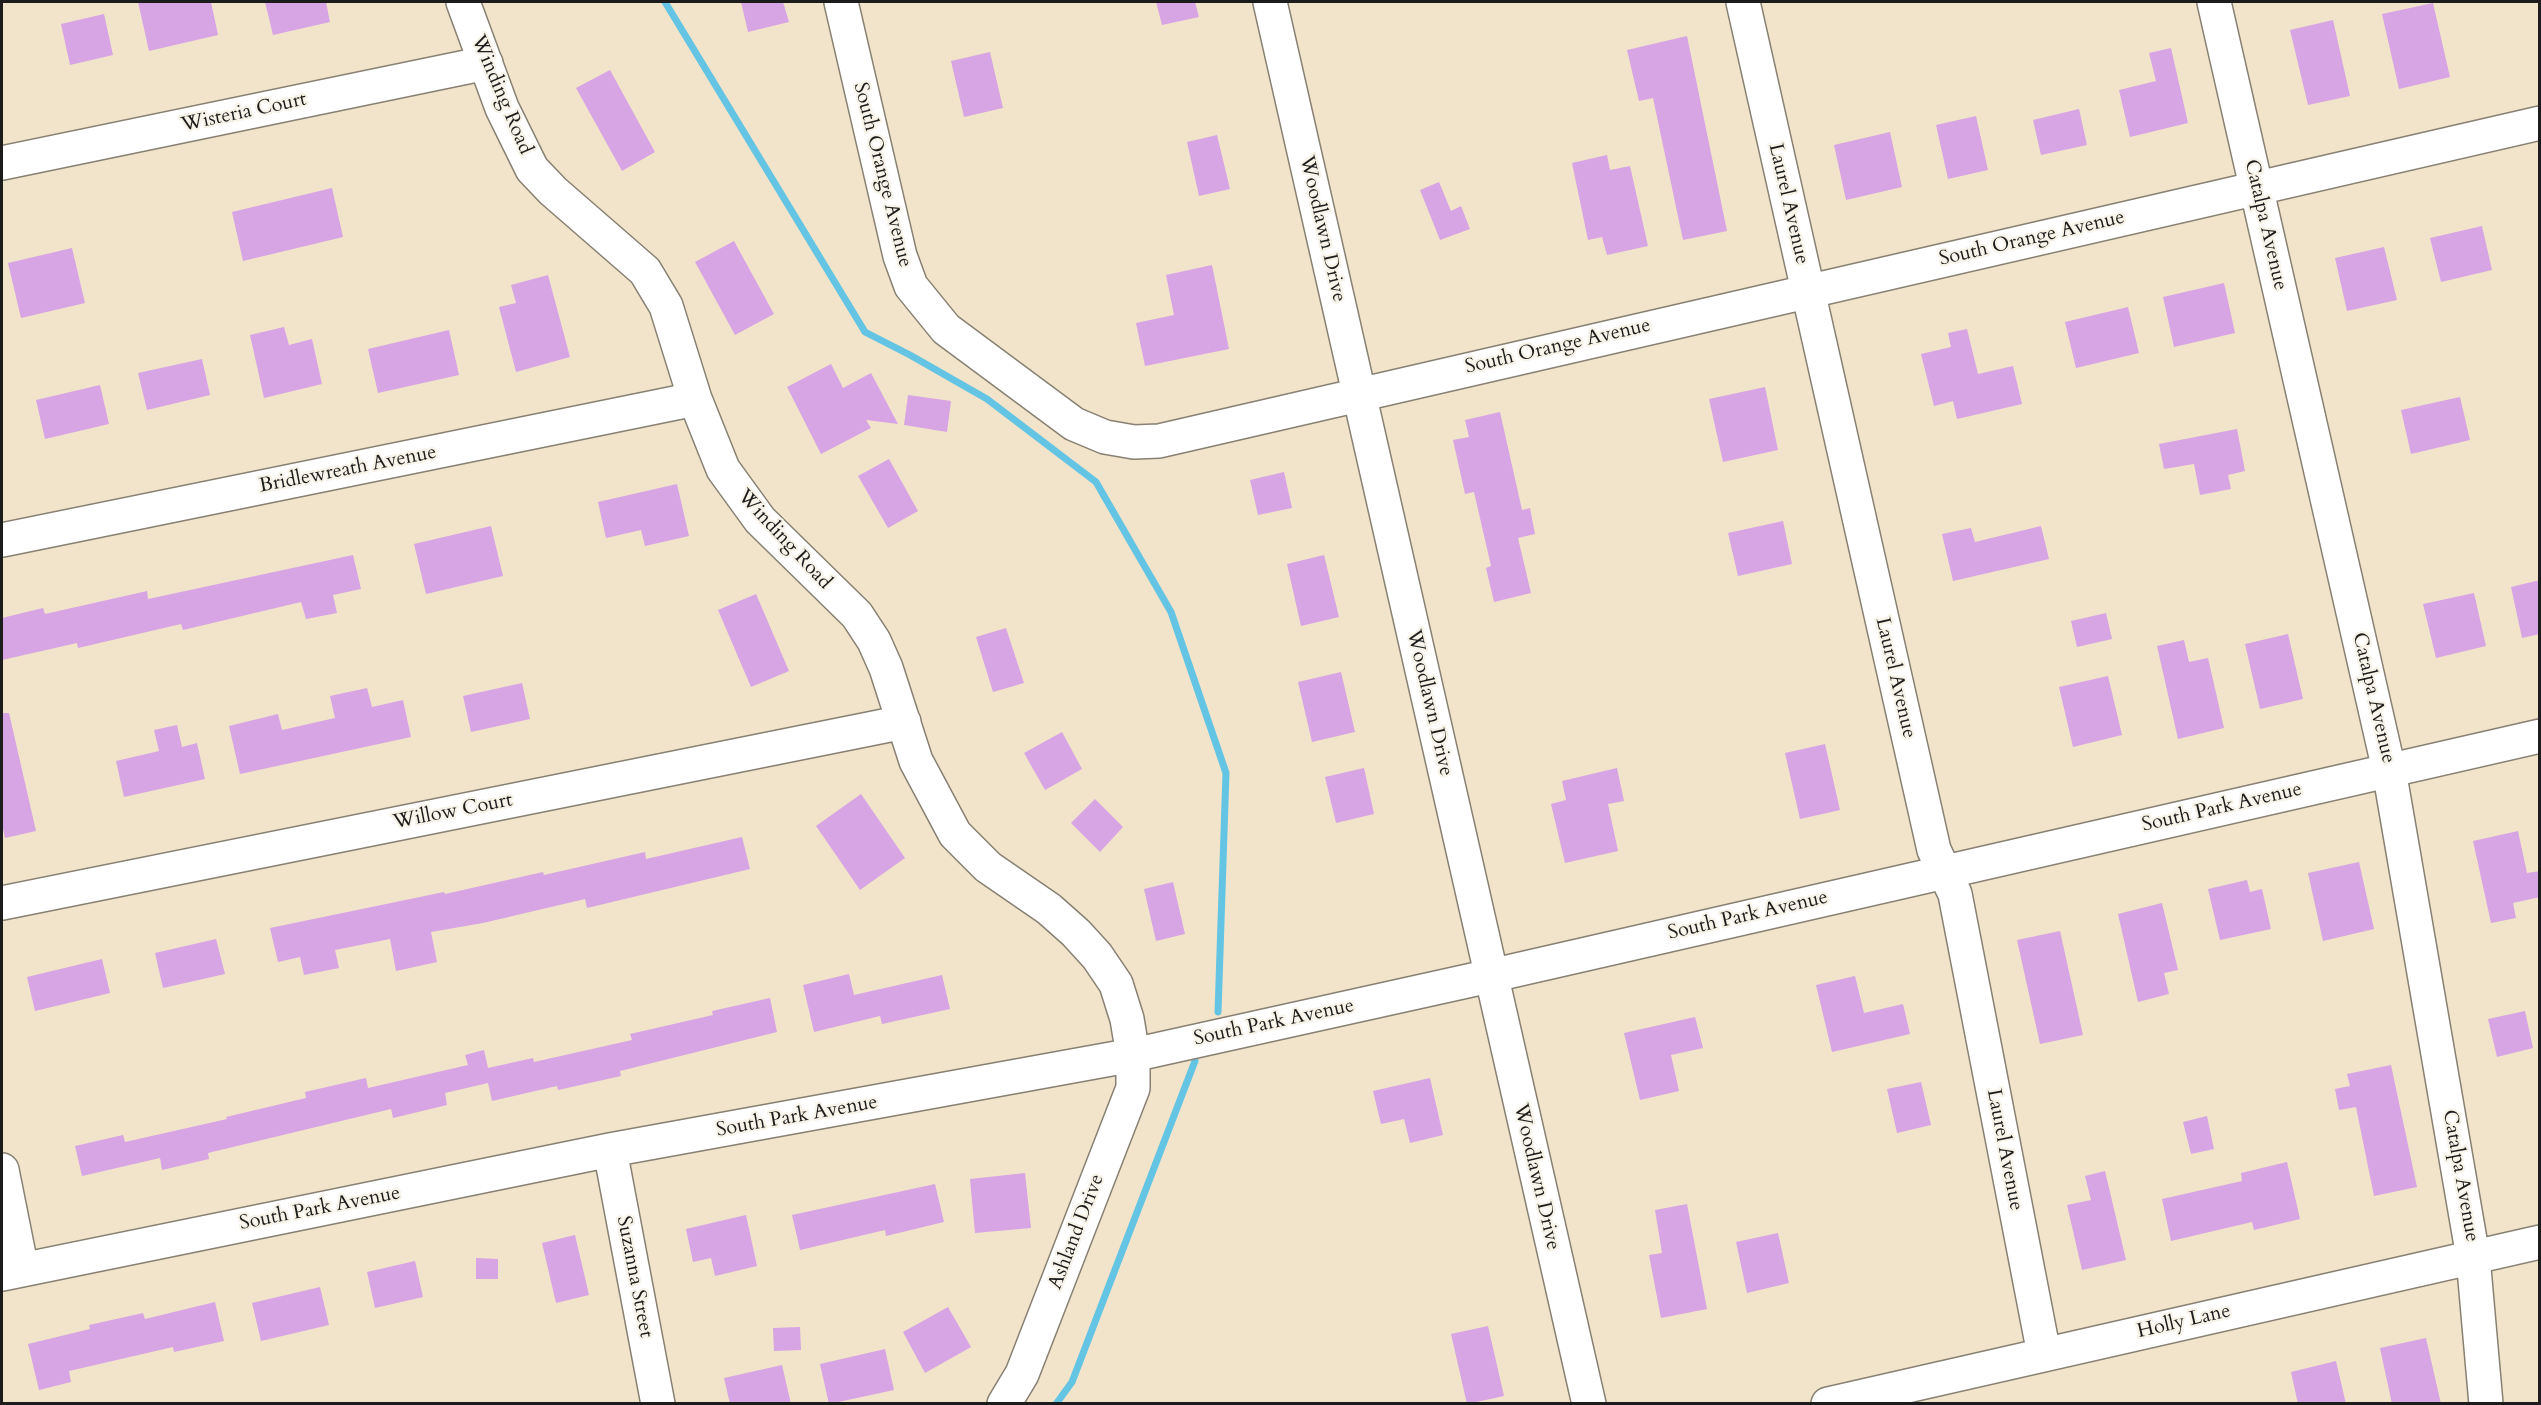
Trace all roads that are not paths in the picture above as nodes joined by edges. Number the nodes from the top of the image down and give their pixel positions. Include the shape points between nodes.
1 (464, 2) edge
2 (841, 2) edge
3 (1270, 2) edge
4 (1743, 2) edge
5 (2214, 2) edge
6 (486, 63) junction
7 (2540, 123) edge
8 (2, 163) edge
9 (2256, 188) junction
10 (1808, 290) junction
11 (1359, 394) junction
12 (695, 399) junction
13 (2, 540) edge
14 (904, 722) junction
15 (2540, 736) edge
16 (2390, 770) junction
17 (1944, 871) junction
18 (2, 903) edge
19 (1490, 976) junction
20 (1133, 1055) junction
21 (610, 1150) junction
22 (2, 1170) edge
23 (2540, 1242) edge
24 (2474, 1257) junction
25 (12, 1272) edge
26 (2044, 1354) junction
27 (658, 1404) edge
28 (1004, 1404) edge
29 (1588, 1404) edge
30 (1828, 1404) edge
31 (2486, 1404) edge

1 - 6 street, Winding Road
2 - 11 street, South Orange Avenue via 900,256 910,286 946,329 1074,424 1105,437 1134,442 1159,441
3 - 11 street, Woodlawn Drive
4 - 10 street, Laurel Avenue
5 - 9 street, Catalpa Avenue
6 - 8 street, Wisteria Court
6 - 12 street, Winding Road via 502,108 532,169 645,272 666,306
7 - 9 street, South Orange Avenue
9 - 10 street, South Orange Avenue
9 - 16 street, Catalpa Avenue
10 - 11 street, South Orange Avenue
10 - 17 street, Laurel Avenue via 1934,849
11 - 19 street, Woodlawn Drive
12 - 13 street, Bridlewreath Avenue
12 - 14 street, Winding Road via 723,469 739,493 760,520 857,615 874,641
14 - 18 street, Willow Court
14 - 20 street, Winding Road via 916,761 955,834 988,867 1049,909 1097,956 1116,984
15 - 16 street, South Park Avenue
16 - 17 street, South Park Avenue
16 - 24 street, Catalpa Avenue
17 - 19 street, South Park Avenue
17 - 26 street, Laurel Avenue via 1955,894
19 - 20 street, South Park Avenue
19 - 29 street, Woodlawn Drive
20 - 21 street, South Park Avenue
20 - 28 street, Ashland Drive via 1133,1088 1022,1374
21 - 25 street, South Park Avenue
21 - 27 street, Suzanna Street
22 - 25 street
23 - 24 street, Holly Lane
24 - 26 street, Holly Lane
24 - 31 street, Catalpa Avenue
26 - 30 street, Holly Lane

